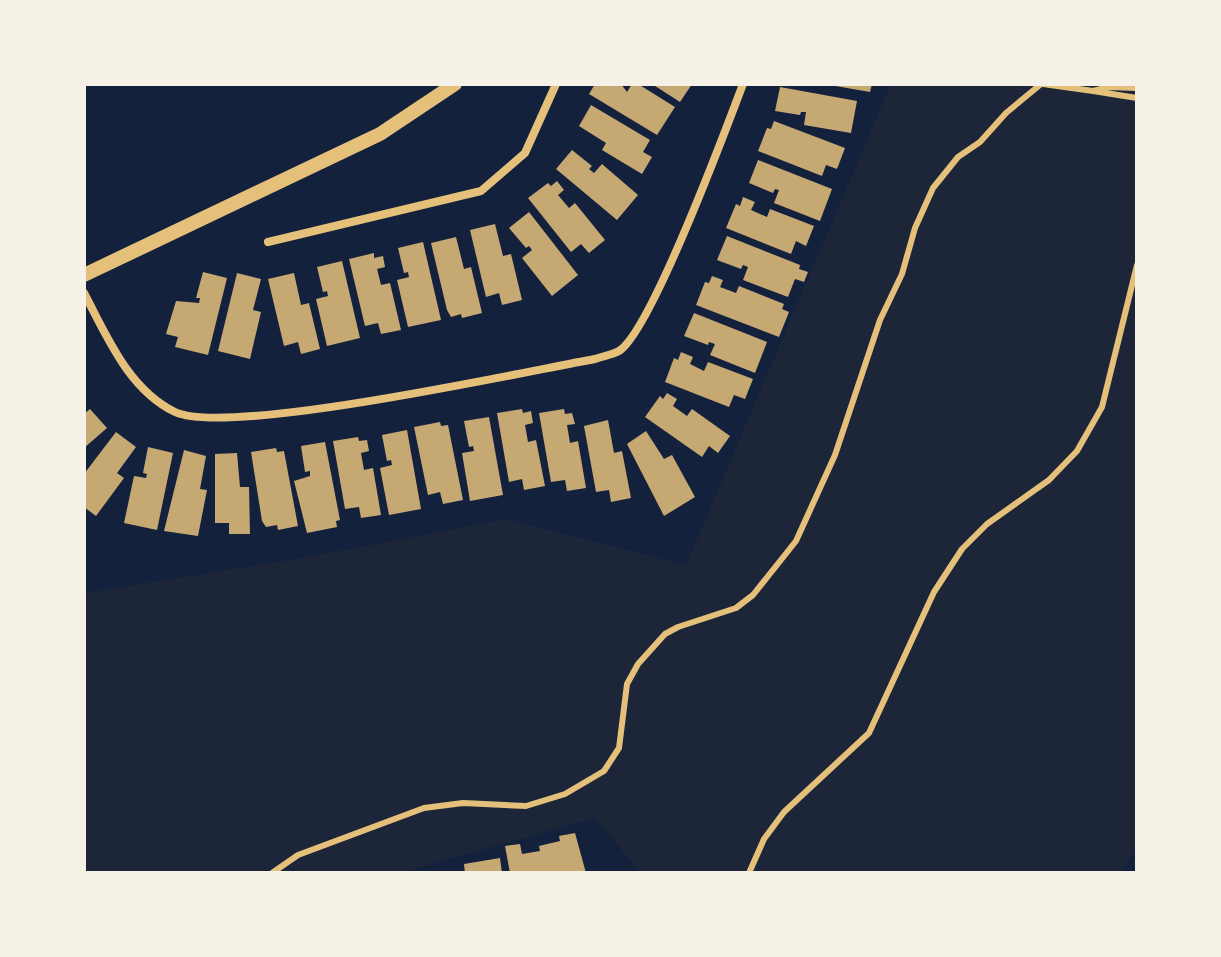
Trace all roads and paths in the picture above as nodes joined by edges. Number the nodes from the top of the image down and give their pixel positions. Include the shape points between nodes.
1 (455, 84) edge
2 (556, 84) edge
3 (743, 84) edge
4 (1042, 84) edge
5 (1137, 88) edge
6 (1093, 91) junction
7 (1137, 98) edge
8 (268, 242) dead end
9 (1137, 265) edge
10 (84, 275) edge
11 (84, 293) edge
12 (272, 873) edge
13 (749, 873) edge

1 - 10 street via 380,134
2 - 8 street via 525,153 481,191
3 - 11 street via 711,171 638,328 620,350 595,359 302,411 203,419 177,413 150,397 130,374
4 - 6 lane
4 - 12 lane via 958,157 933,188 880,320 835,455 796,541 736,608 678,627 645,655 627,684 622,735 604,771 565,794 526,806 463,803 424,808 298,855
5 - 6 lane
6 - 7 lane
9 - 13 lane via 1102,407 1077,451 962,549 934,592 869,733 784,812

